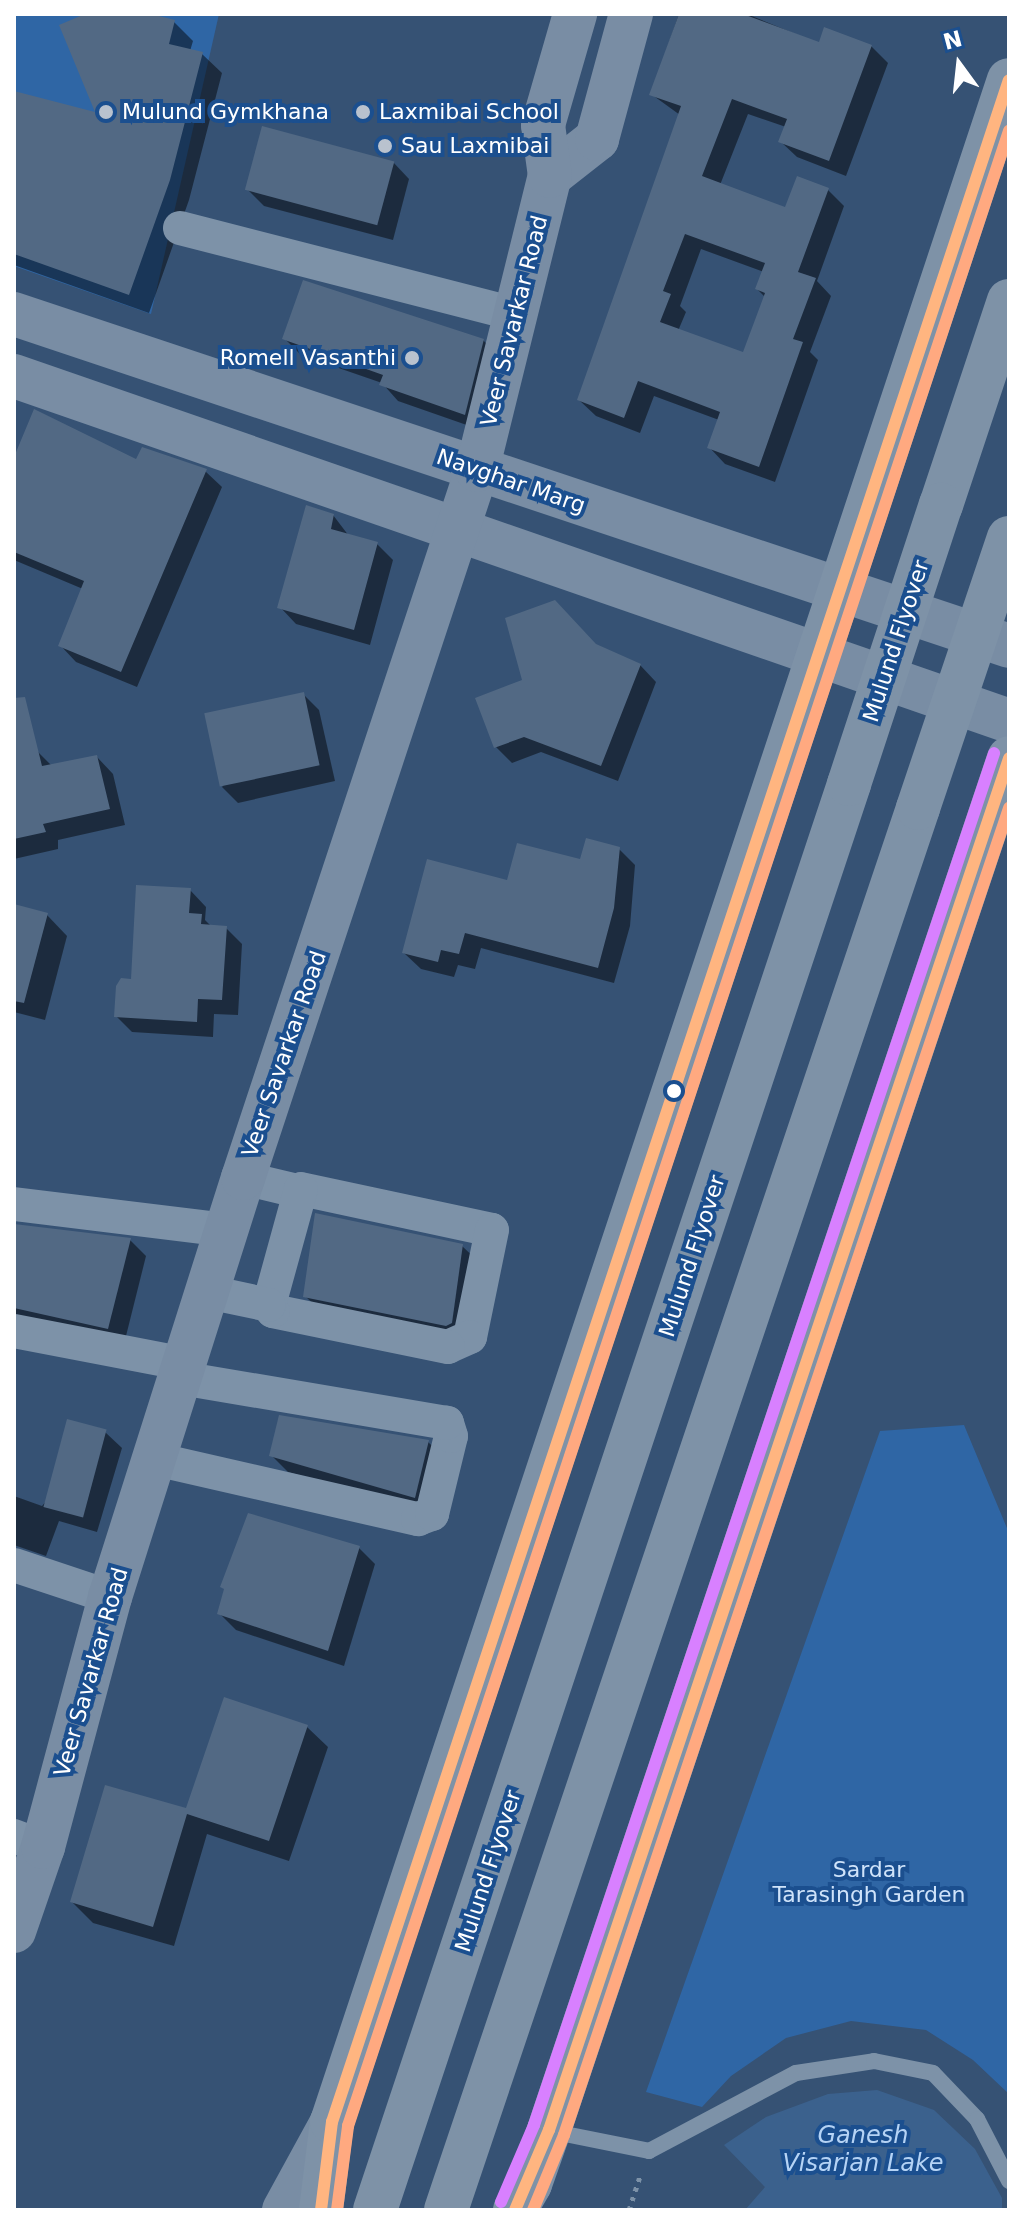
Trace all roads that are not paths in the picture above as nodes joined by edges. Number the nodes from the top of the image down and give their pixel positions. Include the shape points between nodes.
1 (575, 14) edge
2 (631, 14) edge
3 (557, 76) junction
4 (1009, 80) edge
5 (610, 92) junction
6 (550, 176) junction
7 (180, 228) dead end
8 (1009, 301) edge
9 (14, 314) edge
10 (516, 314) junction
11 (103, 344) junction
12 (14, 376) edge
13 (84, 401) junction
14 (477, 470) junction
15 (458, 533) junction
16 (1009, 538) edge
17 (545, 564) junction
18 (837, 592) junction
19 (436, 600) junction
20 (1009, 646) edge
21 (817, 658) junction
22 (1009, 721) edge
23 (1009, 758) edge
24 (243, 1178) junction
25 (297, 1191) junction
26 (14, 1204) edge
27 (227, 1230) junction
28 (208, 1292) junction
29 (269, 1305) junction
30 (14, 1331) edge
31 (183, 1371) junction
32 (155, 1459) junction
33 (14, 1565) edge
34 (110, 1597) junction
35 (28, 1842) edge
36 (14, 1931) edge
37 (332, 2122) junction
38 (549, 2130) junction
39 (1009, 2181) edge
40 (523, 2201) edge
41 (284, 2210) edge
42 (321, 2210) edge
43 (375, 2210) edge
44 (446, 2210) edge

1 - 3 street, Veer Savarkar Road
2 - 5 street
3 - 5 street
3 - 6 street, Veer Savarkar Road via 543,125
4 - 18 highway
5 - 6 street via 597,139
6 - 10 street, Veer Savarkar Road
7 - 10 street
8 - 43 highway, Mulund Flyover, bridge
9 - 11 street, Navghar Marg
10 - 14 street, Veer Savarkar Road
11 - 13 street
11 - 14 street, Navghar Marg
12 - 13 street
13 - 15 street
14 - 15 street, Veer Savarkar Road
14 - 18 street, Navghar Marg
15 - 17 street
15 - 19 street, Veer Savarkar Road
16 - 44 highway, bridge
17 - 19 street via 490,572
17 - 21 street
18 - 20 street, Navghar Marg
18 - 21 highway
19 - 24 street, Veer Savarkar Road
21 - 22 street
21 - 37 highway
23 - 38 highway
24 - 25 street
24 - 27 street, Veer Savarkar Road
25 - 29 street
25 - 29 street via 492,1230 470,1337 448,1347 280,1316
26 - 27 street
27 - 28 street, Veer Savarkar Road
28 - 29 street
28 - 31 street, Veer Savarkar Road
30 - 31 street
31 - 32 street, Veer Savarkar Road
31 - 32 street via 447,1423 451,1436 432,1514 418,1519
32 - 34 street, Veer Savarkar Road
33 - 34 street
34 - 35 street, Veer Savarkar Road
35 - 36 street, Veer Savarkar Road
37 - 41 street
37 - 42 highway
38 - 39 lane via 649,2151 796,2073 874,2061 933,2073 977,2119
38 - 40 highway

